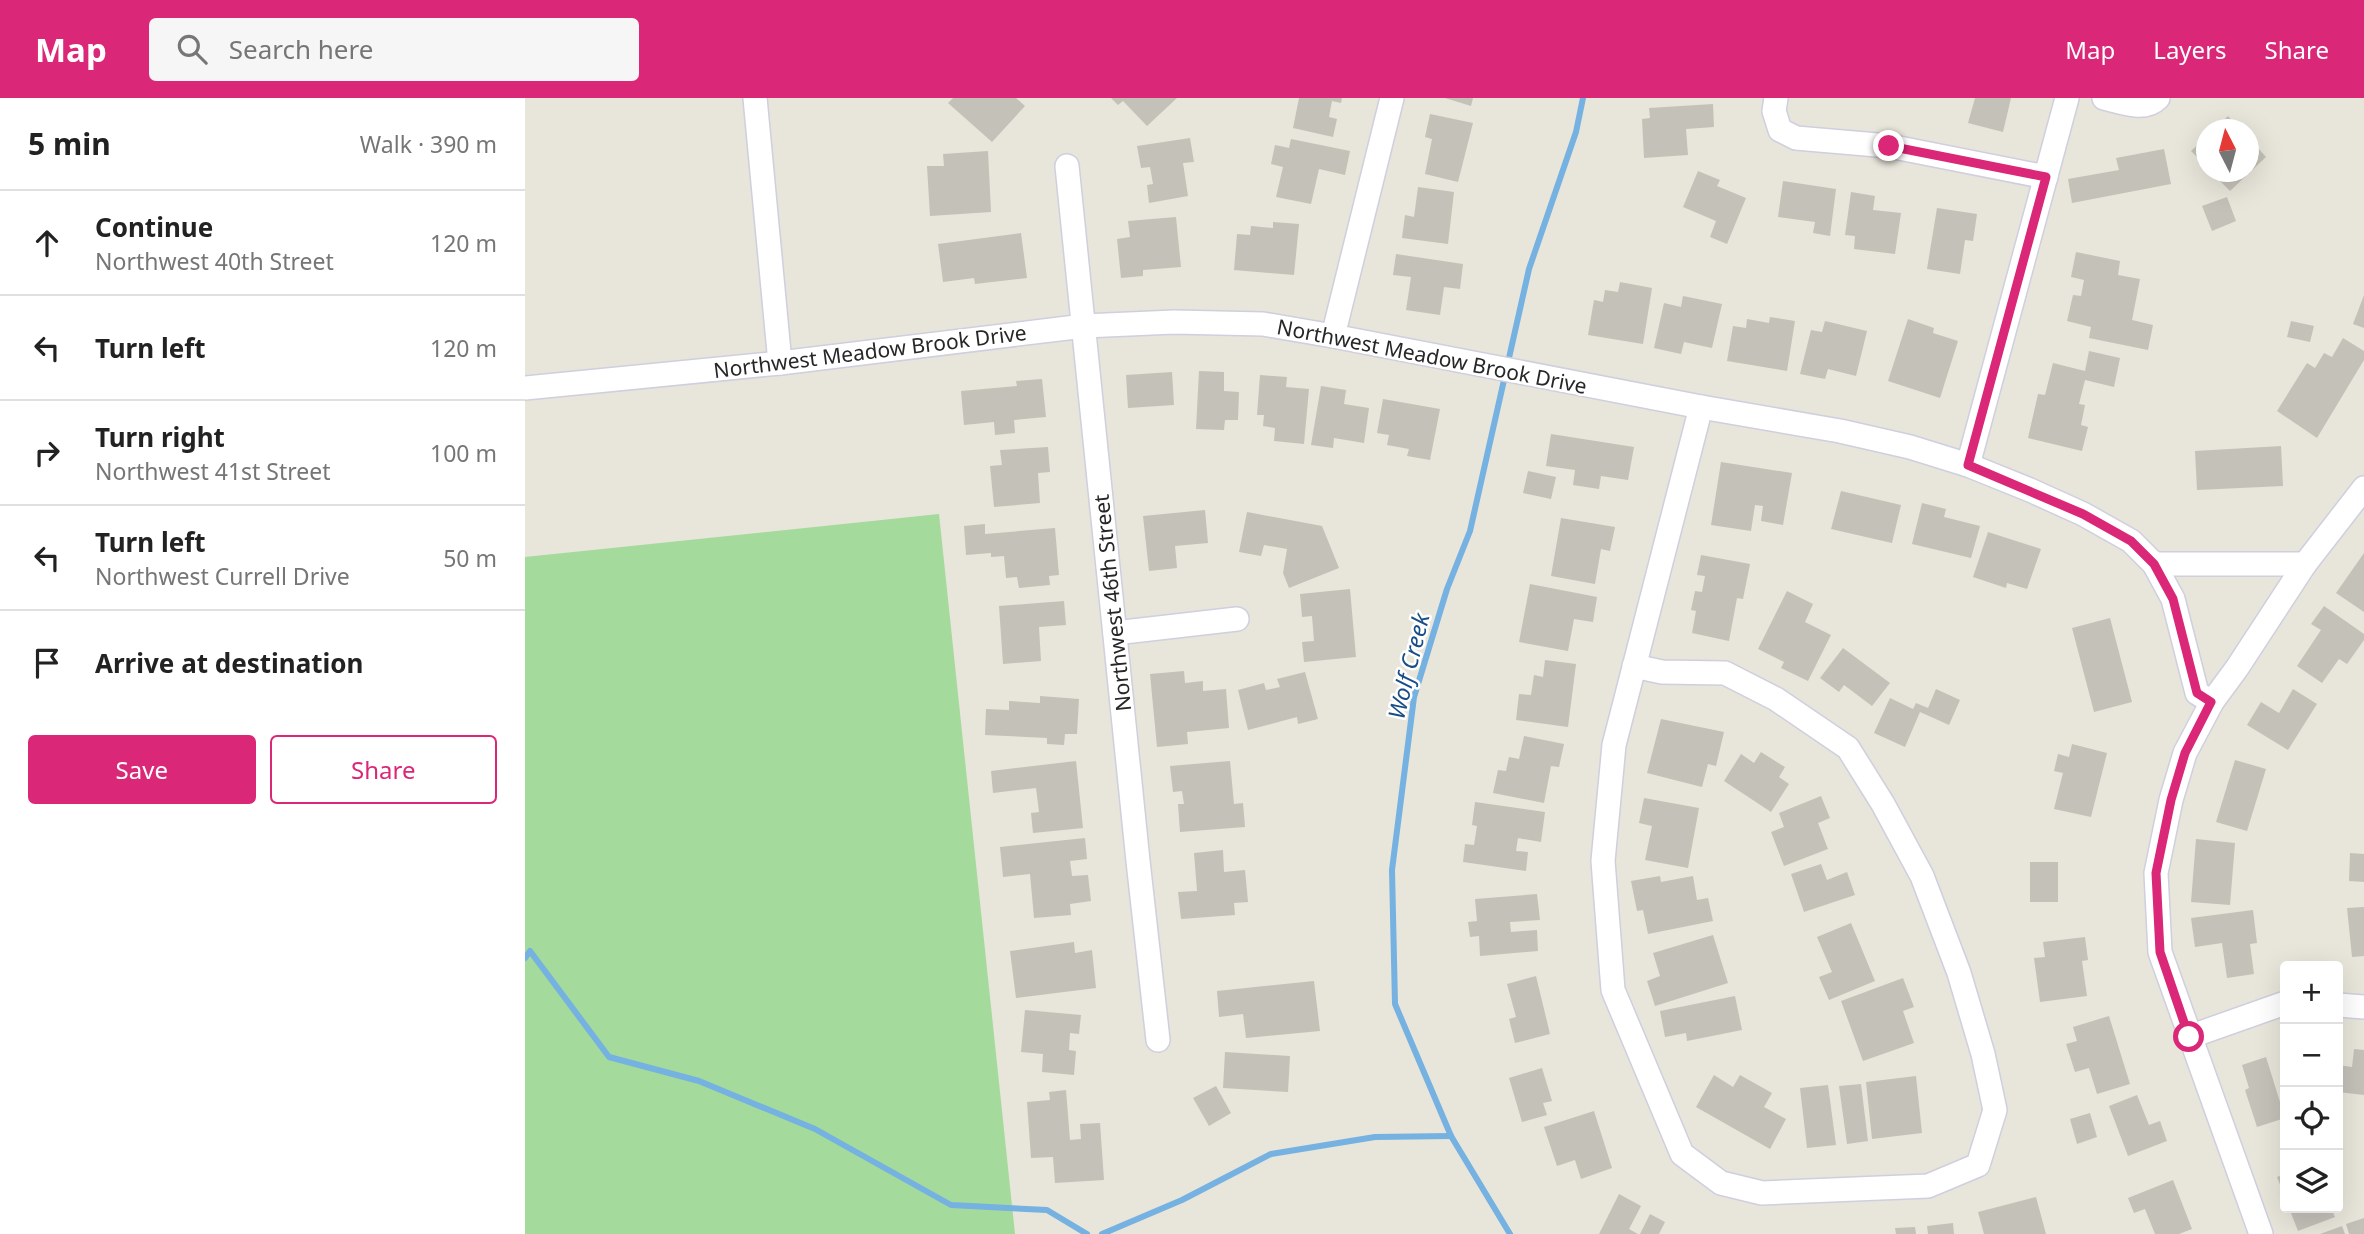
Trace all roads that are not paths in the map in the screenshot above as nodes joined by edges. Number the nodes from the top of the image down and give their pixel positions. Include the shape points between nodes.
1 (755, 98) edge
2 (1392, 98) edge
3 (1776, 98) edge
4 (2067, 98) edge
5 (2104, 98) edge
6 (2158, 98) edge
7 (1067, 166) dead end
8 (2046, 177) junction
9 (1084, 326) junction
10 (1333, 336) junction
11 (780, 363) junction
12 (525, 387) edge
13 (1701, 407) junction
14 (1968, 465) junction
15 (2364, 488) edge
16 (2154, 564) junction
17 (2305, 564) junction
18 (1237, 619) dead end
19 (1115, 633) junction
20 (1634, 666) junction
21 (2211, 702) junction
22 (2280, 1005) edge
23 (2343, 1005) edge
24 (2364, 1007) edge
25 (2189, 1037) junction
26 (1158, 1040) dead end
27 (2261, 1234) edge

1 - 11 street
2 - 10 street
3 - 8 street via 1774,111 1780,130 1796,138 1889,146
4 - 8 street
5 - 6 street via 2137,106 2153,104
7 - 9 street, Northwest 46th Street
8 - 14 street
9 - 10 street, Northwest Meadow Brook Drive via 1263,324
9 - 11 street, Northwest Meadow Brook Drive
9 - 19 street, Northwest 46th Street
10 - 13 street, Northwest Meadow Brook Drive
11 - 12 street, Northwest Meadow Brook Drive
13 - 14 street, Northwest Meadow Brook Drive via 1840,431
13 - 20 street
14 - 16 street, Northwest Meadow Brook Drive via 2083,514 2131,541
15 - 17 street
16 - 17 street
16 - 21 street, Northwest Meadow Brook Drive via 2173,599 2197,693
17 - 21 street
18 - 19 street
19 - 26 street, Northwest 46th Street
20 - 20 street via 1614,745 1603,861 1613,989 1682,1154 1721,1183 1762,1193 1928,1186 1978,1165 1994,1110 1959,973 1922,876 1848,748 1776,699 1725,673 1662,672
21 - 25 street via 2185,753 2156,873 2160,952
22 - 25 street
23 - 24 street
25 - 27 street

